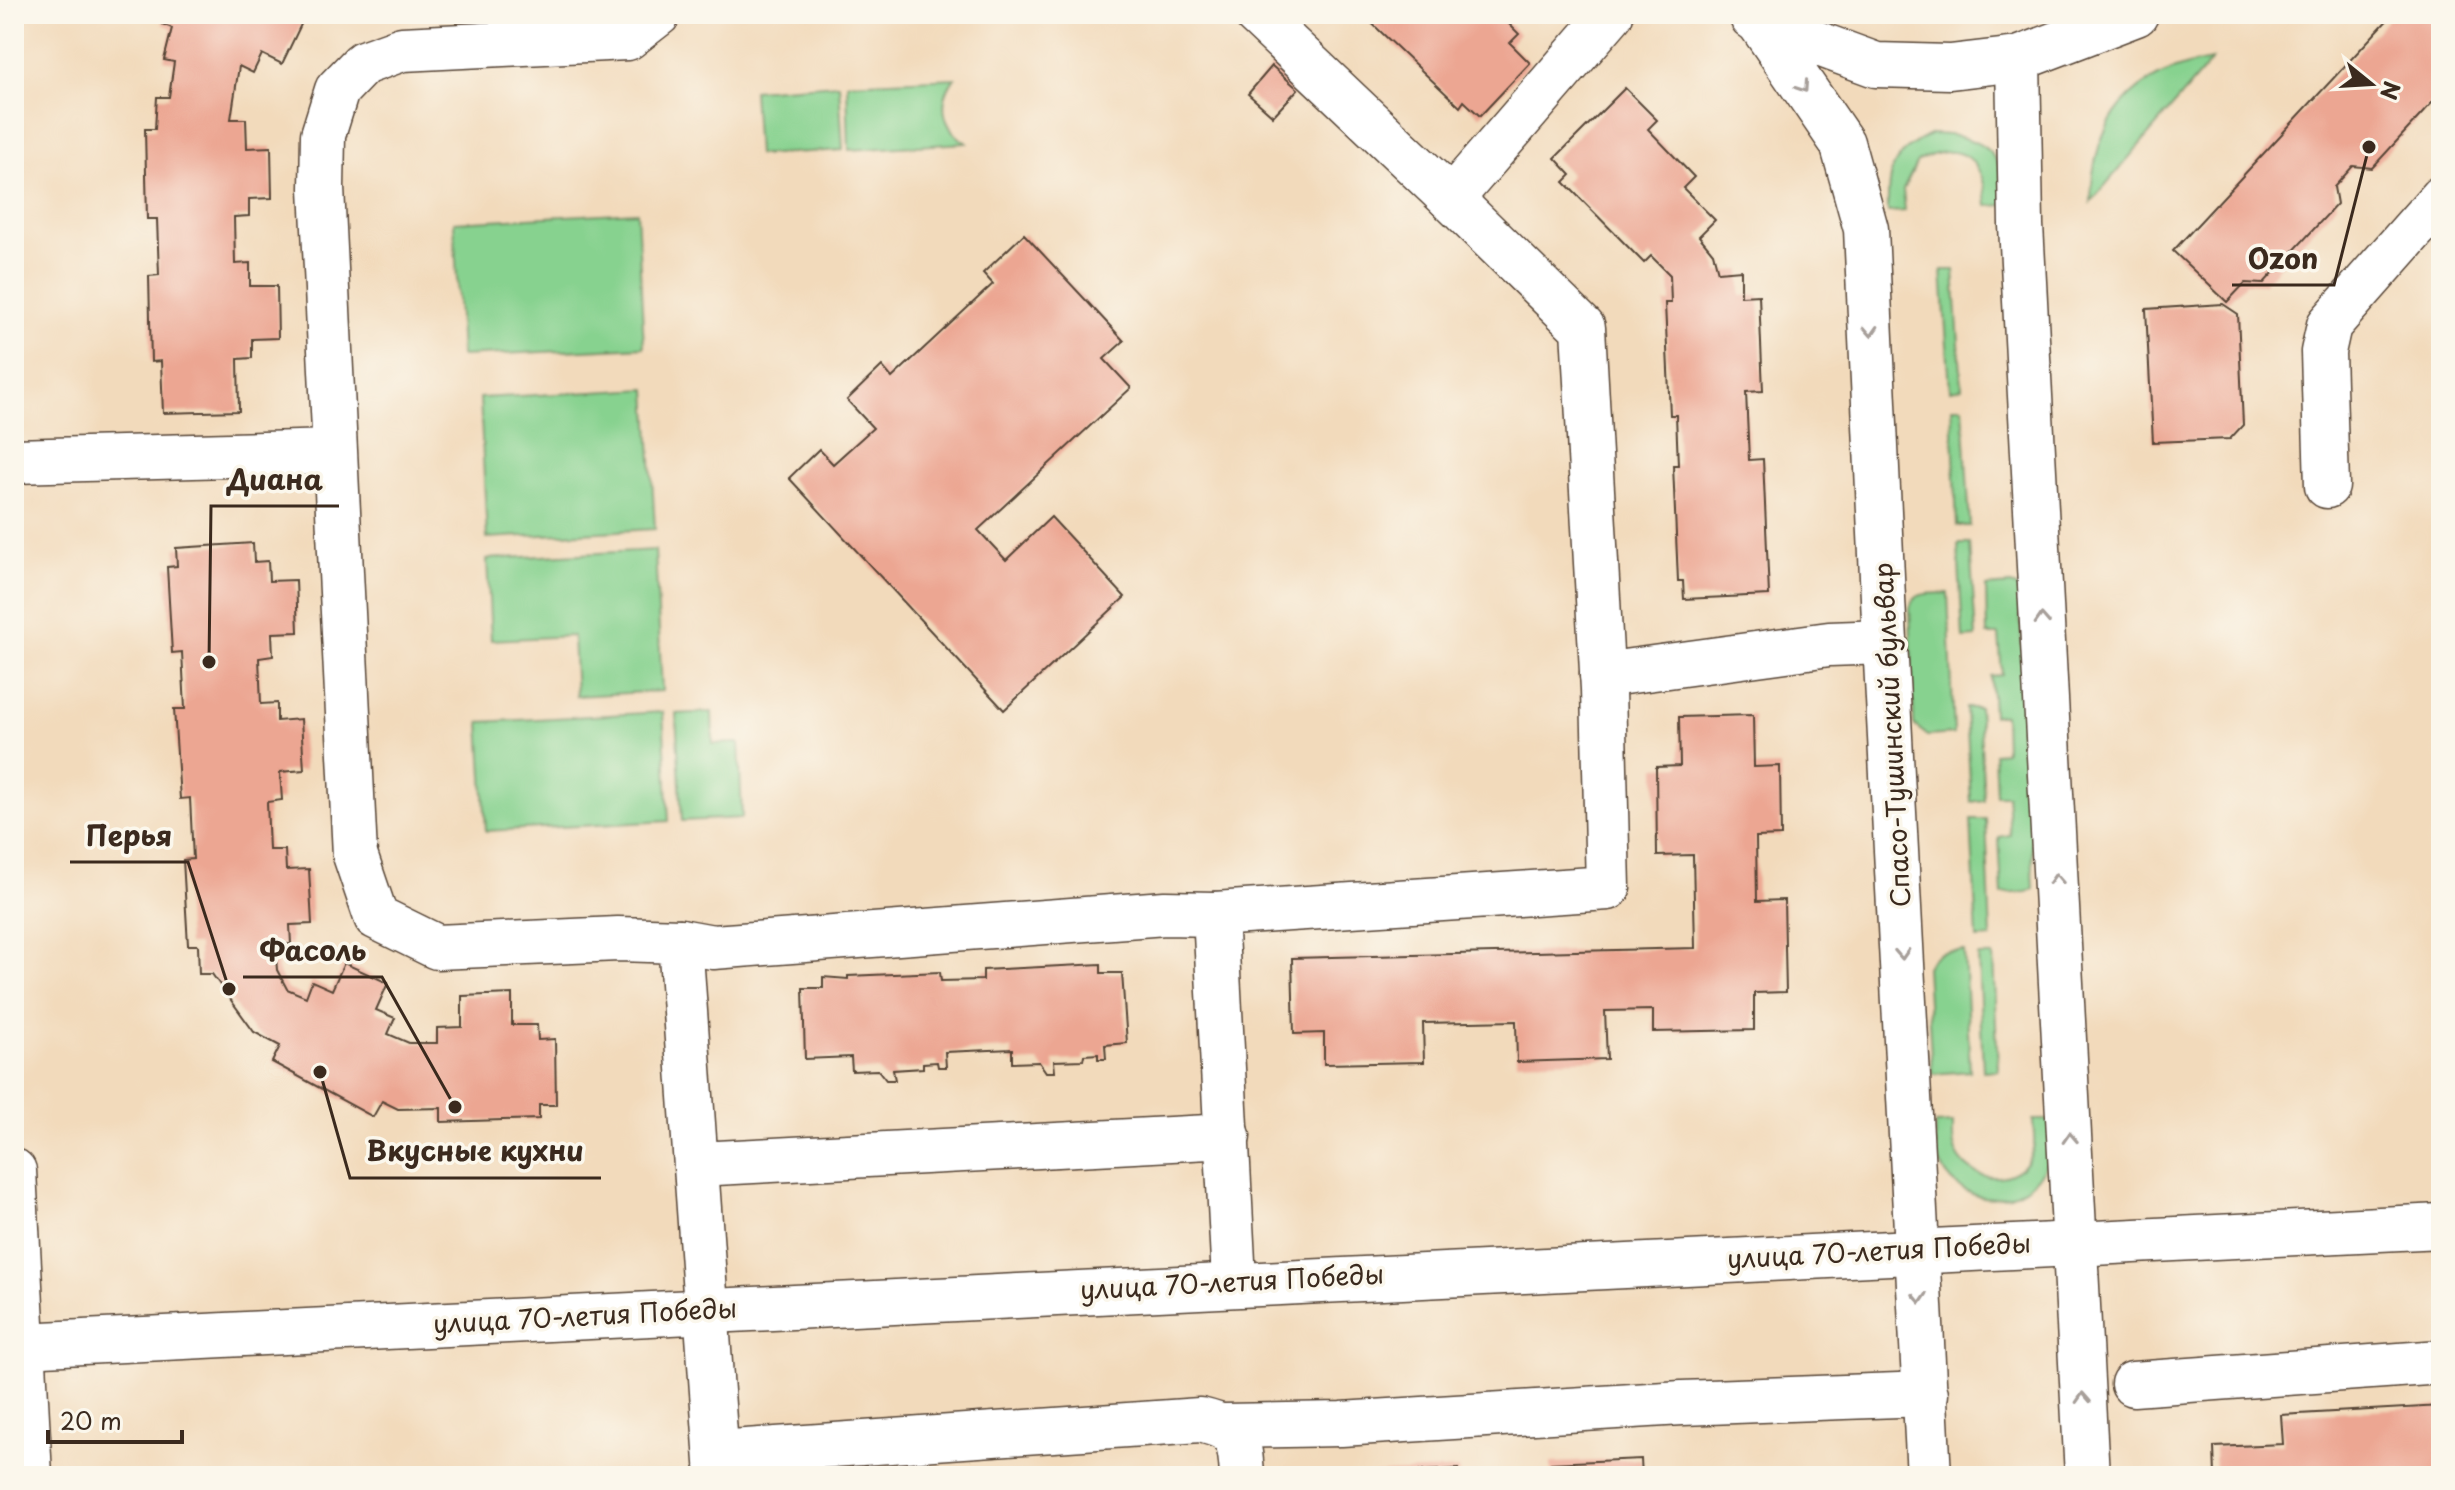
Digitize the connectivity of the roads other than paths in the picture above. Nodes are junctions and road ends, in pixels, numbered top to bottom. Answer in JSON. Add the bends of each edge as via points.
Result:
{"nodes":[{"id":1,"x":658,"y":14,"type":"edge"},
{"id":2,"x":1256,"y":14,"type":"edge"},
{"id":3,"x":1611,"y":14,"type":"edge"},
{"id":4,"x":2136,"y":14,"type":"edge"},
{"id":5,"x":1754,"y":18,"type":"edge"},
{"id":6,"x":2018,"y":59,"type":"junction"},
{"id":7,"x":2441,"y":198,"type":"edge"},
{"id":8,"x":1451,"y":199,"type":"junction"},
{"id":9,"x":333,"y":452,"type":"junction"},
{"id":10,"x":14,"y":461,"type":"edge"},
{"id":11,"x":2327,"y":486,"type":"dead end"},
{"id":12,"x":1885,"y":642,"type":"junction"},
{"id":13,"x":1602,"y":675,"type":"junction"},
{"id":14,"x":1215,"y":914,"type":"junction"},
{"id":15,"x":680,"y":941,"type":"junction"},
{"id":16,"x":1228,"y":1136,"type":"junction"},
{"id":17,"x":697,"y":1164,"type":"junction"},
{"id":18,"x":14,"y":1171,"type":"edge"},
{"id":19,"x":2441,"y":1226,"type":"edge"},
{"id":20,"x":2075,"y":1242,"type":"junction"},
{"id":21,"x":1918,"y":1248,"type":"junction"},
{"id":22,"x":1234,"y":1281,"type":"junction"},
{"id":23,"x":706,"y":1308,"type":"junction"},
{"id":24,"x":23,"y":1345,"type":"junction"},
{"id":25,"x":2441,"y":1362,"type":"edge"},
{"id":26,"x":2133,"y":1384,"type":"dead end"},
{"id":27,"x":1926,"y":1394,"type":"junction"},
{"id":28,"x":1225,"y":1426,"type":"junction"},
{"id":29,"x":717,"y":1465,"type":"edge"},
{"id":30,"x":30,"y":1476,"type":"edge"},
{"id":31,"x":1242,"y":1476,"type":"edge"},
{"id":32,"x":1929,"y":1476,"type":"edge"},
{"id":33,"x":2087,"y":1476,"type":"edge"}],
"edges":[{"from":1,"to":9,"type":"street","via":[[627,38],[402,49],[363,63],[337,90],[323,135],[322,175]]},
{"from":2,"to":8,"type":"street"},
{"from":3,"to":8,"type":"street"},
{"from":4,"to":6,"type":"street"},
{"from":5,"to":6,"type":"street","via":[[1876,65],[1950,67]]},
{"from":5,"to":12,"type":"street","name":"Спасо-Тушинский бульвар","one_way":true,"via":[[1842,143],[1866,229]]},
{"from":20,"to":6,"type":"street","one_way":true,"via":[[2021,225]]},
{"from":7,"to":11,"type":"street","via":[[2329,325],[2323,352]]},
{"from":8,"to":13,"type":"street","via":[[1583,328]]},
{"from":9,"to":10,"type":"street"},
{"from":9,"to":15,"type":"street","via":[[355,855],[376,917],[437,947]]},
{"from":12,"to":13,"type":"street","via":[[1829,644]]},
{"from":12,"to":21,"type":"street","name":"Спасо-Тушинский бульвар","one_way":true},
{"from":13,"to":14,"type":"street","via":[[1608,888]]},
{"from":14,"to":15,"type":"street","via":[[1165,913],[713,947]]},
{"from":14,"to":16,"type":"street"},
{"from":15,"to":17,"type":"street"},
{"from":16,"to":17,"type":"street"},
{"from":16,"to":22,"type":"street"},
{"from":17,"to":23,"type":"street"},
{"from":18,"to":24,"type":"street"},
{"from":19,"to":20,"type":"street","name":"улица 70-летия Победы"},
{"from":20,"to":21,"type":"street","name":"улица 70-летия Победы"},
{"from":33,"to":20,"type":"street","one_way":true},
{"from":21,"to":22,"type":"street","name":"улица 70-летия Победы"},
{"from":21,"to":27,"type":"street","name":"Спасо-Тушинский бульвар","one_way":true},
{"from":22,"to":23,"type":"street","name":"улица 70-летия Победы"},
{"from":23,"to":24,"type":"street","name":"улица 70-летия Победы"},
{"from":23,"to":29,"type":"street"},
{"from":24,"to":30,"type":"street"},
{"from":25,"to":26,"type":"street"},
{"from":27,"to":28,"type":"street"},
{"from":27,"to":32,"type":"street","name":"Спасо-Тушинский бульвар"},
{"from":28,"to":29,"type":"street","via":[[1167,1420]]},
{"from":28,"to":31,"type":"street","via":[[1241,1447]]}]}
